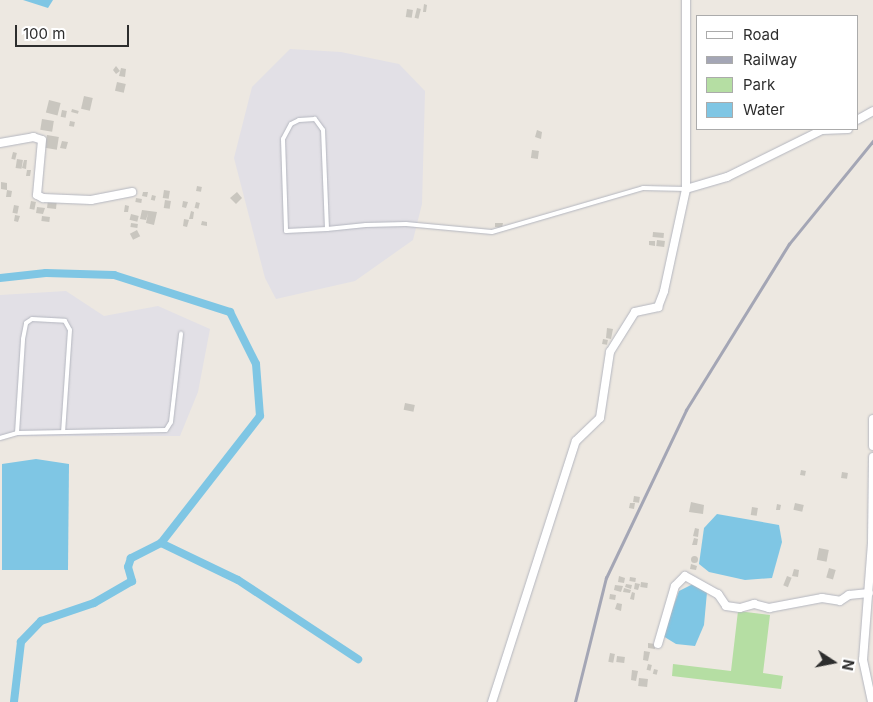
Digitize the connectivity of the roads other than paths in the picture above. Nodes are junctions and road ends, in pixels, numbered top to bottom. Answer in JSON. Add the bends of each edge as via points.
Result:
{"nodes":[{"id":1,"x":686,"y":0,"type":"edge"},
{"id":2,"x":873,"y":111,"type":"edge"},
{"id":3,"x":858,"y":119,"type":"edge"},
{"id":4,"x":822,"y":130,"type":"edge"},
{"id":5,"x":0,"y":143,"type":"edge"},
{"id":6,"x":686,"y":189,"type":"junction"},
{"id":7,"x":132,"y":192,"type":"dead end"},
{"id":8,"x":327,"y":229,"type":"junction"},
{"id":9,"x":181,"y":334,"type":"dead end"},
{"id":10,"x":873,"y":418,"type":"edge"},
{"id":11,"x":64,"y":432,"type":"junction"},
{"id":12,"x":17,"y":433,"type":"junction"},
{"id":13,"x":0,"y":438,"type":"edge"},
{"id":14,"x":873,"y":446,"type":"edge"},
{"id":15,"x":873,"y":457,"type":"edge"},
{"id":16,"x":869,"y":593,"type":"junction"},
{"id":17,"x":658,"y":644,"type":"dead end"},
{"id":18,"x":492,"y":702,"type":"edge"},
{"id":19,"x":872,"y":702,"type":"edge"}],
"edges":[{"from":1,"to":6,"type":"street"},
{"from":2,"to":3,"type":"street"},
{"from":4,"to":6,"type":"street","via":[[727,177]]},
{"from":5,"to":7,"type":"street","via":[[32,137],[42,140],[37,195],[43,198],[91,200]]},
{"from":6,"to":8,"type":"lane","via":[[643,188],[492,232],[406,224]]},
{"from":6,"to":18,"type":"street","via":[[661,304],[636,312],[610,352],[600,418],[576,442]]},
{"from":8,"to":8,"type":"lane","via":[[284,228],[283,139],[291,124],[298,120],[315,119],[323,130]]},
{"from":9,"to":11,"type":"lane","via":[[171,422],[166,430]]},
{"from":10,"to":14,"type":"street"},
{"from":11,"to":12,"type":"lane"},
{"from":11,"to":12,"type":"lane","via":[[70,330],[65,320],[32,319],[26,323],[23,339]]},
{"from":12,"to":13,"type":"lane"},
{"from":15,"to":16,"type":"street"},
{"from":16,"to":17,"type":"street","via":[[849,595],[840,601],[822,598],[740,608],[726,606],[718,594],[685,576],[675,586]]},
{"from":16,"to":19,"type":"street","via":[[863,674]]}]}
